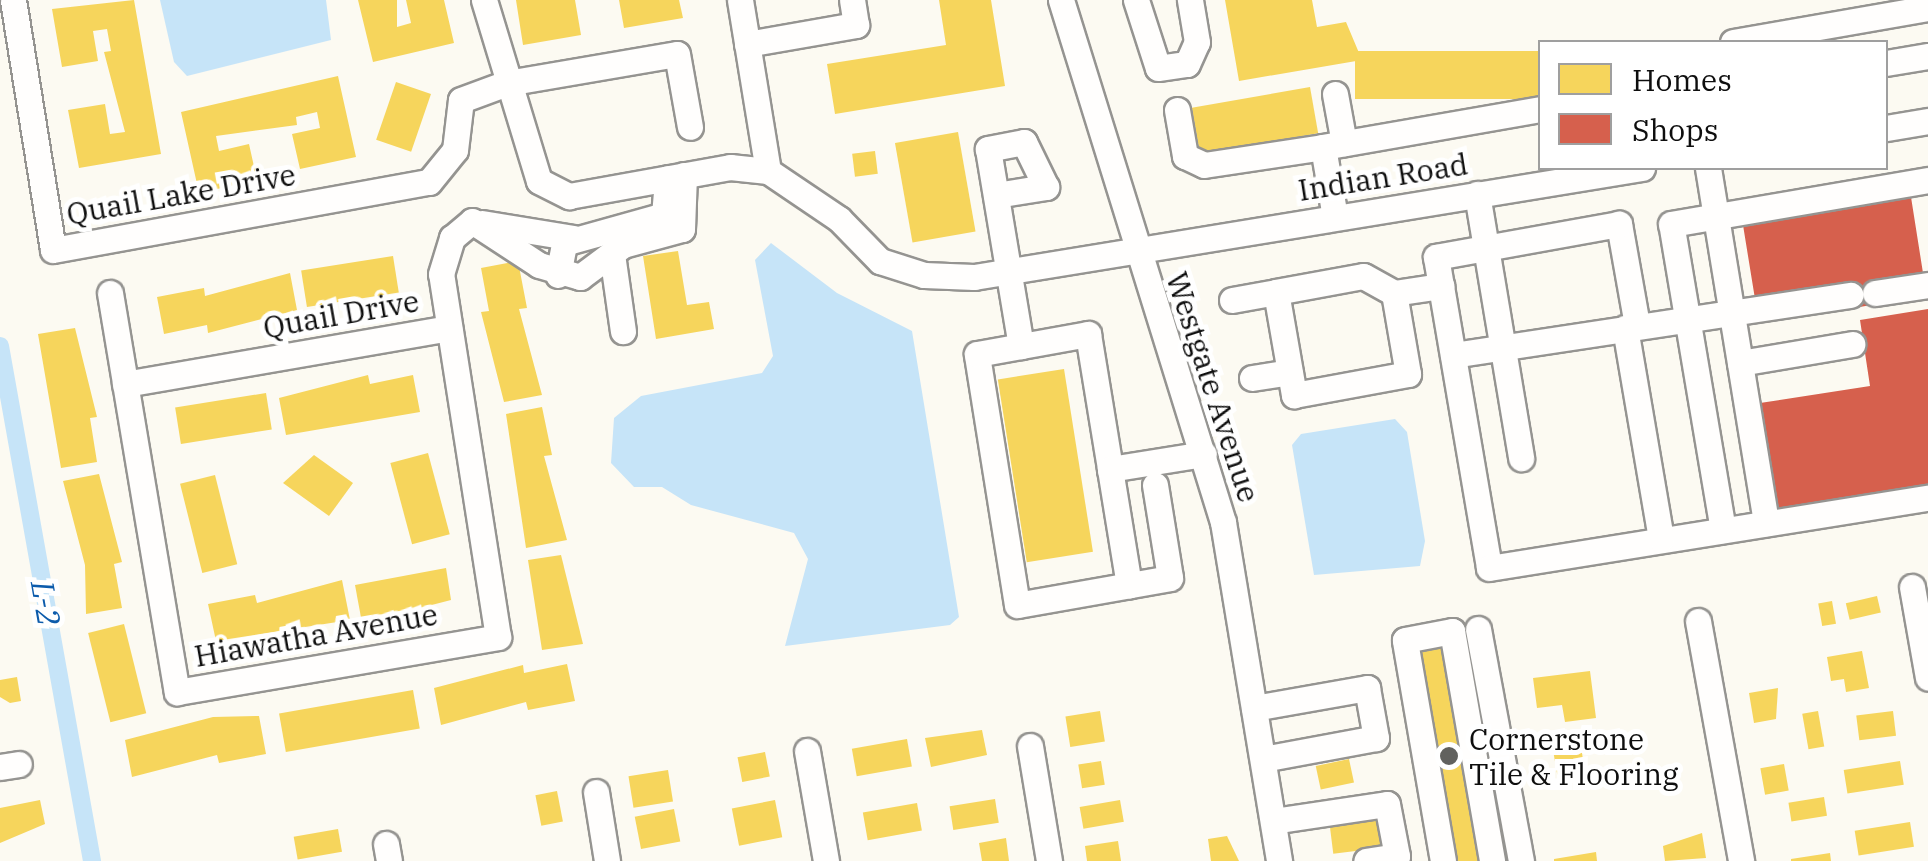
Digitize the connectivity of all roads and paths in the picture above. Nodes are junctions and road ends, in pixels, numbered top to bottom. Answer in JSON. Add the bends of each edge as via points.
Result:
{"nodes":[{"id":1,"x":13,"y":0,"type":"edge"},
{"id":2,"x":484,"y":0,"type":"edge"},
{"id":3,"x":740,"y":0,"type":"edge"},
{"id":4,"x":852,"y":0,"type":"edge"},
{"id":5,"x":1061,"y":0,"type":"edge"},
{"id":6,"x":1136,"y":0,"type":"edge"},
{"id":7,"x":1190,"y":0,"type":"edge"},
{"id":8,"x":1928,"y":8,"type":"edge"},
{"id":9,"x":1744,"y":40,"type":"edge"},
{"id":10,"x":747,"y":44,"type":"junction"},
{"id":11,"x":1928,"y":56,"type":"edge"},
{"id":12,"x":1888,"y":63,"type":"edge"},
{"id":13,"x":507,"y":82,"type":"junction"},
{"id":14,"x":1335,"y":94,"type":"dead end"},
{"id":15,"x":1538,"y":109,"type":"edge"},
{"id":16,"x":1177,"y":110,"type":"dead end"},
{"id":17,"x":1928,"y":121,"type":"edge"},
{"id":18,"x":690,"y":127,"type":"dead end"},
{"id":19,"x":1888,"y":128,"type":"edge"},
{"id":20,"x":1333,"y":145,"type":"junction"},
{"id":21,"x":1629,"y":170,"type":"edge"},
{"id":22,"x":1708,"y":170,"type":"edge"},
{"id":23,"x":768,"y":172,"type":"junction"},
{"id":24,"x":676,"y":177,"type":"junction"},
{"id":25,"x":1928,"y":180,"type":"edge"},
{"id":26,"x":1476,"y":194,"type":"junction"},
{"id":27,"x":996,"y":195,"type":"dead end"},
{"id":28,"x":1716,"y":216,"type":"junction"},
{"id":29,"x":1335,"y":217,"type":"junction"},
{"id":30,"x":472,"y":221,"type":"junction"},
{"id":31,"x":574,"y":238,"type":"junction"},
{"id":32,"x":1486,"y":248,"type":"junction"},
{"id":33,"x":1133,"y":250,"type":"junction"},
{"id":34,"x":612,"y":254,"type":"junction"},
{"id":35,"x":1010,"y":271,"type":"junction"},
{"id":36,"x":558,"y":275,"type":"junction"},
{"id":37,"x":1928,"y":285,"type":"edge"},
{"id":38,"x":1441,"y":286,"type":"junction"},
{"id":39,"x":1276,"y":292,"type":"junction"},
{"id":40,"x":110,"y":293,"type":"dead end"},
{"id":41,"x":1394,"y":293,"type":"junction"},
{"id":42,"x":1232,"y":300,"type":"dead end"},
{"id":43,"x":1732,"y":312,"type":"junction"},
{"id":44,"x":1687,"y":316,"type":"junction"},
{"id":45,"x":1631,"y":326,"type":"junction"},
{"id":46,"x":450,"y":328,"type":"junction"},
{"id":47,"x":624,"y":331,"type":"dead end"},
{"id":48,"x":1852,"y":344,"type":"dead end"},
{"id":49,"x":1022,"y":346,"type":"junction"},
{"id":50,"x":1502,"y":347,"type":"junction"},
{"id":51,"x":1452,"y":355,"type":"junction"},
{"id":52,"x":1740,"y":363,"type":"junction"},
{"id":53,"x":1290,"y":372,"type":"junction"},
{"id":54,"x":1252,"y":378,"type":"dead end"},
{"id":55,"x":125,"y":384,"type":"junction"},
{"id":56,"x":1204,"y":454,"type":"junction"},
{"id":57,"x":1521,"y":458,"type":"dead end"},
{"id":58,"x":1110,"y":469,"type":"junction"},
{"id":59,"x":1155,"y":486,"type":"dead end"},
{"id":60,"x":1928,"y":498,"type":"edge"},
{"id":61,"x":1766,"y":523,"type":"junction"},
{"id":62,"x":1723,"y":530,"type":"junction"},
{"id":63,"x":1661,"y":539,"type":"junction"},
{"id":64,"x":1130,"y":585,"type":"junction"},
{"id":65,"x":1912,"y":586,"type":"dead end"},
{"id":66,"x":1698,"y":622,"type":"dead end"},
{"id":67,"x":1478,"y":629,"type":"dead end"},
{"id":68,"x":1928,"y":678,"type":"edge"},
{"id":69,"x":1254,"y":708,"type":"junction"},
{"id":70,"x":1030,"y":746,"type":"dead end"},
{"id":71,"x":807,"y":750,"type":"dead end"},
{"id":72,"x":1262,"y":758,"type":"junction"},
{"id":73,"x":596,"y":792,"type":"dead end"},
{"id":74,"x":1273,"y":822,"type":"junction"},
{"id":75,"x":607,"y":861,"type":"edge"},
{"id":76,"x":826,"y":861,"type":"edge"},
{"id":77,"x":1050,"y":861,"type":"edge"},
{"id":78,"x":1280,"y":861,"type":"edge"},
{"id":79,"x":1366,"y":861,"type":"edge"},
{"id":80,"x":1443,"y":861,"type":"edge"},
{"id":81,"x":1492,"y":861,"type":"edge"},
{"id":82,"x":1522,"y":861,"type":"edge"},
{"id":83,"x":1741,"y":861,"type":"edge"}],
"edges":[{"from":1,"to":13,"type":"street","name":"Quail Lake Drive","via":[[53,250],[429,182],[455,150],[461,100]]},
{"from":2,"to":13,"type":"street"},
{"from":3,"to":10,"type":"street"},
{"from":4,"to":10,"type":"street","via":[[856,25]]},
{"from":5,"to":33,"type":"street","name":"Westgate Avenue"},
{"from":6,"to":7,"type":"street","via":[[1158,68],[1188,64],[1196,42]]},
{"from":8,"to":9,"type":"street"},
{"from":10,"to":23,"type":"street"},
{"from":11,"to":12,"type":"street"},
{"from":13,"to":18,"type":"street","via":[[677,54]]},
{"from":13,"to":24,"type":"street","via":[[532,169],[569,196]]},
{"from":14,"to":20,"type":"street"},
{"from":15,"to":20,"type":"street"},
{"from":16,"to":20,"type":"street","via":[[1185,156],[1204,165]]},
{"from":17,"to":19,"type":"street"},
{"from":20,"to":29,"type":"street"},
{"from":21,"to":26,"type":"street","name":"Indian Road"},
{"from":22,"to":28,"type":"street"},
{"from":23,"to":24,"type":"street"},
{"from":23,"to":35,"type":"street","via":[[839,219],[880,261],[924,275]]},
{"from":24,"to":31,"type":"street","via":[[664,215]]},
{"from":24,"to":34,"type":"street","via":[[682,229]]},
{"from":25,"to":28,"type":"street"},
{"from":26,"to":29,"type":"street","name":"Indian Road"},
{"from":26,"to":32,"type":"street"},
{"from":27,"to":35,"type":"street"},
{"from":28,"to":43,"type":"street"},
{"from":28,"to":44,"type":"street","via":[[1671,224]]},
{"from":29,"to":33,"type":"street","name":"Indian Road"},
{"from":30,"to":31,"type":"street"},
{"from":30,"to":36,"type":"street"},
{"from":30,"to":46,"type":"street","name":"Quail Drive","via":[[441,262]]},
{"from":31,"to":36,"type":"street","via":[[559,248]]},
{"from":32,"to":38,"type":"street","via":[[1436,258]]},
{"from":32,"to":45,"type":"street","via":[[1619,224]]},
{"from":32,"to":50,"type":"street"},
{"from":33,"to":35,"type":"street"},
{"from":33,"to":56,"type":"street","name":"Westgate Avenue"},
{"from":34,"to":36,"type":"street","via":[[580,277]]},
{"from":34,"to":47,"type":"street"},
{"from":35,"to":49,"type":"street"},
{"from":37,"to":43,"type":"street"},
{"from":38,"to":41,"type":"street"},
{"from":38,"to":51,"type":"street"},
{"from":39,"to":41,"type":"street","via":[[1363,276]]},
{"from":39,"to":42,"type":"street"},
{"from":39,"to":53,"type":"street"},
{"from":40,"to":55,"type":"street","name":"Hiawatha Avenue"},
{"from":41,"to":53,"type":"street","via":[[1408,374],[1294,395]]},
{"from":43,"to":44,"type":"street"},
{"from":43,"to":52,"type":"street"},
{"from":44,"to":45,"type":"street"},
{"from":44,"to":62,"type":"street"},
{"from":45,"to":50,"type":"street"},
{"from":45,"to":63,"type":"street"},
{"from":46,"to":55,"type":"street","name":"Quail Drive"},
{"from":46,"to":55,"type":"street","name":"Hiawatha Avenue","via":[[498,637],[177,692]]},
{"from":48,"to":52,"type":"street"},
{"from":49,"to":58,"type":"street","via":[[1088,334]]},
{"from":49,"to":64,"type":"street","via":[[976,354],[1017,604]]},
{"from":50,"to":51,"type":"street"},
{"from":50,"to":57,"type":"street"},
{"from":51,"to":63,"type":"street","via":[[1489,568]]},
{"from":52,"to":61,"type":"street"},
{"from":53,"to":54,"type":"street"},
{"from":56,"to":58,"type":"street"},
{"from":56,"to":69,"type":"street","name":"Westgate Avenue"},
{"from":58,"to":64,"type":"street"},
{"from":59,"to":64,"type":"street","via":[[1170,578]]},
{"from":60,"to":61,"type":"street"},
{"from":61,"to":62,"type":"street"},
{"from":62,"to":63,"type":"street"},
{"from":65,"to":68,"type":"street"},
{"from":66,"to":83,"type":"street"},
{"from":67,"to":82,"type":"street"},
{"from":69,"to":72,"type":"street","name":"Westgate Avenue"},
{"from":69,"to":72,"type":"street","via":[[1367,688],[1376,738]]},
{"from":70,"to":77,"type":"street"},
{"from":71,"to":76,"type":"street"},
{"from":72,"to":74,"type":"street","name":"Westgate Avenue"},
{"from":73,"to":75,"type":"street"},
{"from":74,"to":78,"type":"street","name":"Westgate Avenue"},
{"from":74,"to":79,"type":"street","via":[[1387,804],[1397,856]]},
{"from":80,"to":81,"type":"street","via":[[1405,640],[1452,631]]}]}
